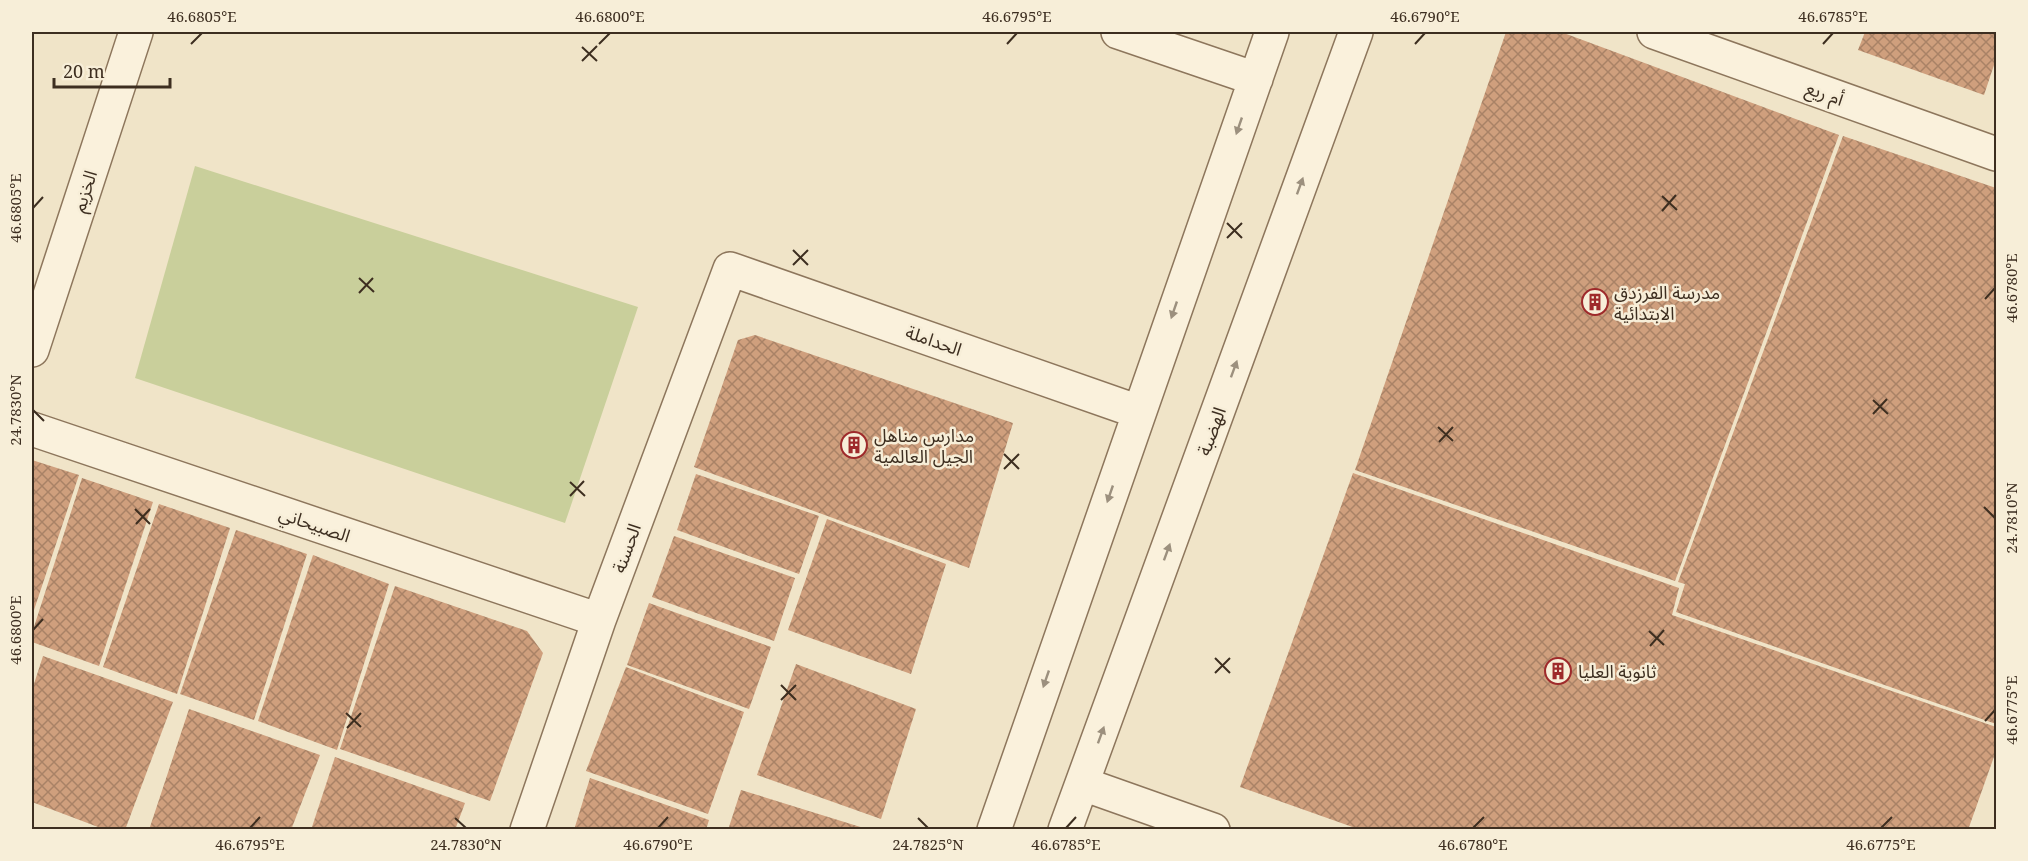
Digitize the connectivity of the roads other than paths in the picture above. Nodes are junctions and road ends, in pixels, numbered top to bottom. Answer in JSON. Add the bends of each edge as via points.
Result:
{"nodes":[{"id":1,"x":136,"y":32,"type":"edge"},
{"id":2,"x":1118,"y":32,"type":"edge"},
{"id":3,"x":1272,"y":32,"type":"edge"},
{"id":4,"x":1356,"y":32,"type":"edge"},
{"id":5,"x":1654,"y":32,"type":"edge"},
{"id":6,"x":1256,"y":79,"type":"junction"},
{"id":7,"x":1996,"y":153,"type":"edge"},
{"id":8,"x":730,"y":269,"type":"joint"},
{"id":9,"x":32,"y":350,"type":"edge"},
{"id":10,"x":1139,"y":412,"type":"junction"},
{"id":11,"x":32,"y":429,"type":"edge"},
{"id":12,"x":599,"y":620,"type":"junction"},
{"id":13,"x":1083,"y":784,"type":"junction"},
{"id":14,"x":527,"y":830,"type":"edge"},
{"id":15,"x":994,"y":830,"type":"edge"},
{"id":16,"x":1065,"y":830,"type":"edge"},
{"id":17,"x":1213,"y":830,"type":"edge"}],
"edges":[{"from":1,"to":9,"type":"street","name":"الخزيم"},
{"from":2,"to":6,"type":"street"},
{"from":3,"to":6,"type":"street"},
{"from":13,"to":4,"type":"street","name":"الهضبة","one_way":true},
{"from":5,"to":7,"type":"street","name":"أم ريع"},
{"from":6,"to":10,"type":"street","one_way":true},
{"from":8,"to":10,"type":"street","name":"الحداملة"},
{"from":8,"to":12,"type":"street","name":"الحسنة"},
{"from":10,"to":15,"type":"street","one_way":true},
{"from":11,"to":12,"type":"street","name":"الصبيحاني"},
{"from":12,"to":14,"type":"street","name":"الحسنة"},
{"from":13,"to":16,"type":"street","name":"الهضبة"},
{"from":13,"to":17,"type":"street"}]}
